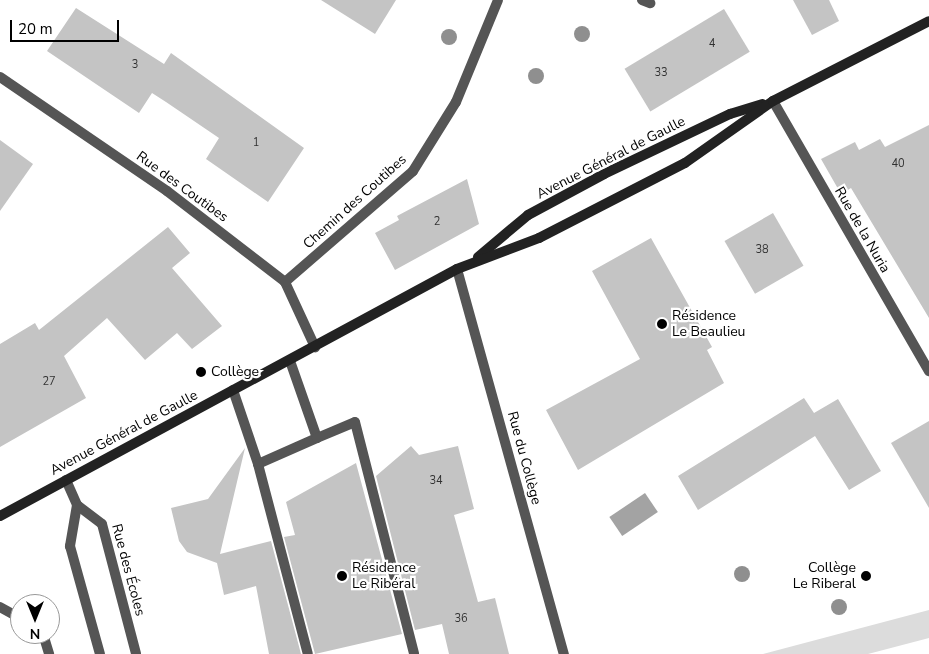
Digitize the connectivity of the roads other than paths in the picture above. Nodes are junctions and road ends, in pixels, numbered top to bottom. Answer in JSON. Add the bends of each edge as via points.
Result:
{"nodes":[{"id":1,"x":498,"y":0,"type":"edge"},
{"id":2,"x":929,"y":21,"type":"edge"},
{"id":3,"x":0,"y":77,"type":"edge"},
{"id":4,"x":774,"y":101,"type":"junction"},
{"id":5,"x":473,"y":261,"type":"junction"},
{"id":6,"x":457,"y":269,"type":"junction"},
{"id":7,"x":285,"y":282,"type":"junction"},
{"id":8,"x":315,"y":347,"type":"junction"},
{"id":9,"x":290,"y":361,"type":"junction"},
{"id":10,"x":929,"y":371,"type":"edge"},
{"id":11,"x":233,"y":390,"type":"junction"},
{"id":12,"x":317,"y":438,"type":"junction"},
{"id":13,"x":258,"y":464,"type":"junction"},
{"id":14,"x":66,"y":480,"type":"junction"},
{"id":15,"x":77,"y":505,"type":"junction"},
{"id":16,"x":0,"y":516,"type":"edge"},
{"id":17,"x":100,"y":654,"type":"edge"},
{"id":18,"x":136,"y":654,"type":"edge"},
{"id":19,"x":308,"y":654,"type":"edge"},
{"id":20,"x":413,"y":654,"type":"edge"},
{"id":21,"x":564,"y":654,"type":"edge"}],
"edges":[{"from":1,"to":7,"type":"street","name":"Chemin des Coutibes","via":[[456,102],[413,172]]},
{"from":2,"to":4,"type":"main road","name":"Avenue Général de Gaulle"},
{"from":3,"to":7,"type":"street","name":"Rue des Coutibes","via":[[167,191]]},
{"from":4,"to":5,"type":"main road","name":"Avenue Général de Gaulle","via":[[685,163],[539,238]]},
{"from":4,"to":5,"type":"main road","name":"Avenue Général de Gaulle","via":[[730,114],[604,174],[528,215]]},
{"from":4,"to":10,"type":"street","name":"Rue de la Nuria"},
{"from":5,"to":6,"type":"main road","name":"Avenue Général de Gaulle"},
{"from":6,"to":8,"type":"main road","name":"Avenue Général de Gaulle"},
{"from":6,"to":21,"type":"street","name":"Rue du Collège"},
{"from":7,"to":8,"type":"street","name":"Rue des Coutibes"},
{"from":8,"to":9,"type":"main road","name":"Avenue Général de Gaulle"},
{"from":9,"to":11,"type":"main road","name":"Avenue Général de Gaulle"},
{"from":9,"to":12,"type":"street"},
{"from":11,"to":13,"type":"street"},
{"from":11,"to":14,"type":"main road","name":"Avenue Général de Gaulle"},
{"from":12,"to":13,"type":"street"},
{"from":12,"to":20,"type":"street","via":[[355,422]]},
{"from":13,"to":19,"type":"street"},
{"from":14,"to":15,"type":"street","name":"Rue des Écoles"},
{"from":14,"to":16,"type":"main road","name":"Avenue Général de Gaulle"},
{"from":15,"to":17,"type":"street","via":[[70,546]]},
{"from":15,"to":18,"type":"street","name":"Rue des Écoles","via":[[102,524]]}]}
